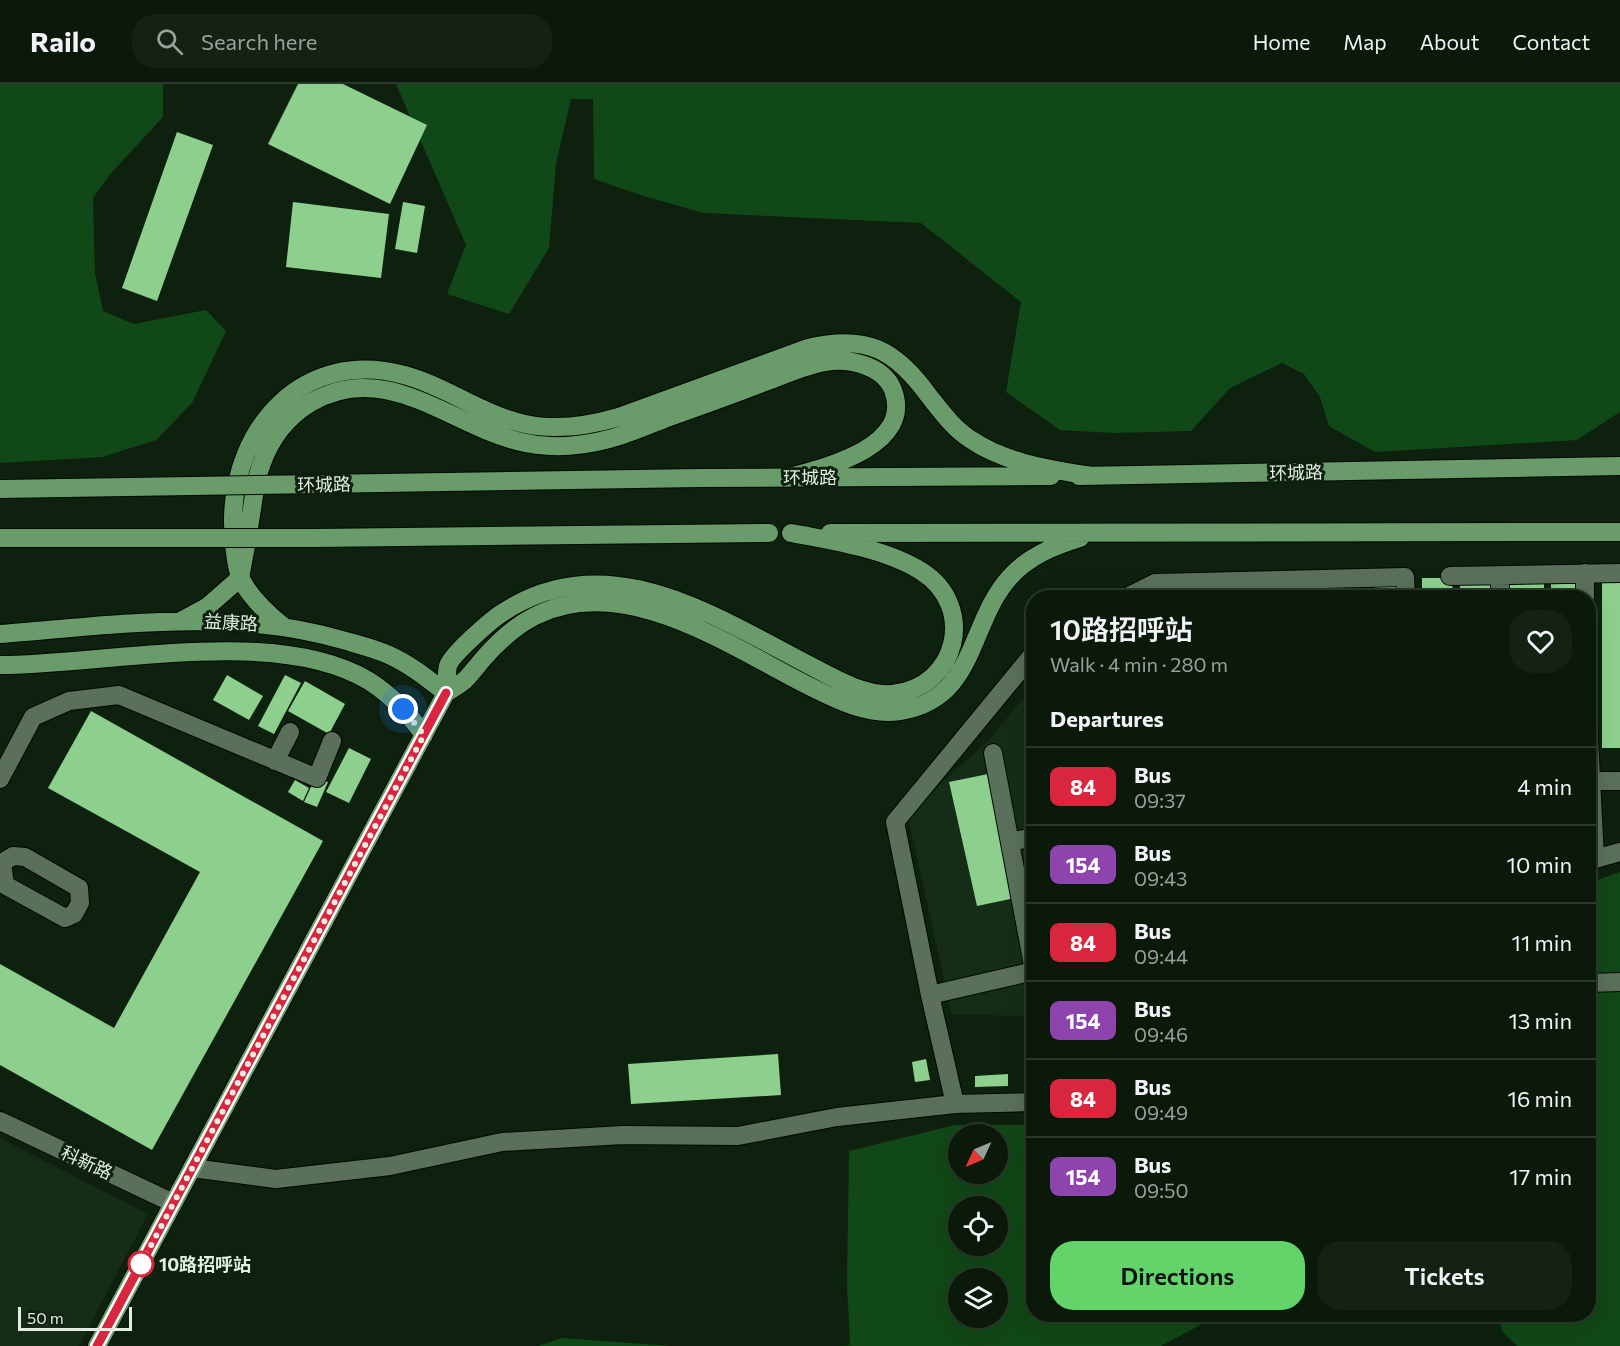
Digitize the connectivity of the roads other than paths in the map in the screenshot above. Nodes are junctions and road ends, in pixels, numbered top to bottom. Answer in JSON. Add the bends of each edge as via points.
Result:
{"nodes":[{"id":1,"x":1620,"y":466,"type":"edge"},
{"id":2,"x":1091,"y":476,"type":"junction"},
{"id":3,"x":786,"y":477,"type":"junction"},
{"id":4,"x":0,"y":489,"type":"edge"},
{"id":5,"x":1620,"y":532,"type":"edge"},
{"id":6,"x":1106,"y":533,"type":"junction"},
{"id":7,"x":791,"y":534,"type":"junction"},
{"id":8,"x":0,"y":538,"type":"edge"},
{"id":9,"x":1585,"y":573,"type":"junction"},
{"id":10,"x":1620,"y":573,"type":"edge"},
{"id":11,"x":1500,"y":575,"type":"junction"},
{"id":12,"x":1450,"y":576,"type":"dead end"},
{"id":13,"x":240,"y":578,"type":"junction"},
{"id":14,"x":1141,"y":590,"type":"edge"},
{"id":15,"x":1406,"y":590,"type":"edge"},
{"id":16,"x":1500,"y":590,"type":"edge"},
{"id":17,"x":1586,"y":590,"type":"edge"},
{"id":18,"x":181,"y":621,"type":"junction"},
{"id":19,"x":283,"y":627,"type":"junction"},
{"id":20,"x":0,"y":634,"type":"edge"},
{"id":21,"x":1026,"y":663,"type":"edge"},
{"id":22,"x":0,"y":665,"type":"edge"},
{"id":23,"x":446,"y":693,"type":"junction"},
{"id":24,"x":290,"y":732,"type":"dead end"},
{"id":25,"x":424,"y":735,"type":"junction"},
{"id":26,"x":332,"y":741,"type":"dead end"},
{"id":27,"x":993,"y":753,"type":"dead end"},
{"id":28,"x":275,"y":761,"type":"junction"},
{"id":29,"x":0,"y":779,"type":"edge"},
{"id":30,"x":1620,"y":781,"type":"edge"},
{"id":31,"x":1596,"y":782,"type":"edge"},
{"id":32,"x":1026,"y":839,"type":"edge"},
{"id":33,"x":1010,"y":842,"type":"junction"},
{"id":34,"x":1620,"y":852,"type":"edge"},
{"id":35,"x":1596,"y":859,"type":"edge"},
{"id":36,"x":1026,"y":928,"type":"edge"},
{"id":37,"x":1026,"y":973,"type":"edge"},
{"id":38,"x":1620,"y":982,"type":"edge"},
{"id":39,"x":1596,"y":983,"type":"edge"},
{"id":40,"x":930,"y":995,"type":"junction"},
{"id":41,"x":1026,"y":1102,"type":"edge"},
{"id":42,"x":956,"y":1104,"type":"junction"},
{"id":43,"x":0,"y":1121,"type":"edge"},
{"id":44,"x":192,"y":1168,"type":"junction"},
{"id":45,"x":173,"y":1203,"type":"junction"},
{"id":46,"x":97,"y":1346,"type":"edge"}],
"edges":[{"from":1,"to":2,"type":"main road","name":"环城路"},
{"from":2,"to":3,"type":"main road","name":"环城路"},
{"from":2,"to":13,"type":"main road","via":[[1022,462],[979,444],[951,423],[900,362],[880,349],[858,342],[808,348],[619,417],[567,428],[511,420],[404,375],[376,370],[347,371],[292,393],[267,416],[251,442],[234,505]]},
{"from":3,"to":4,"type":"main road","name":"环城路","bridge":true},
{"from":3,"to":13,"type":"main road","via":[[850,457],[887,432],[895,416],[895,404],[892,388],[884,376],[855,363],[825,362],[625,434],[568,446],[507,439],[422,400],[375,388],[350,389],[326,395],[304,407],[285,423],[270,444],[257,477]]},
{"from":5,"to":6,"type":"main road"},
{"from":6,"to":7,"type":"main road"},
{"from":6,"to":23,"type":"main road","via":[[1049,549],[1017,570],[996,597],[957,677],[938,695],[903,711],[857,707],[674,619],[637,607],[593,602],[552,609],[526,621]]},
{"from":7,"to":8,"type":"main road","bridge":true},
{"from":7,"to":23,"type":"main road","via":[[895,559],[936,583],[948,600],[954,625],[947,660],[940,669],[905,691],[868,691],[688,605],[641,590],[589,584],[546,591],[496,618],[448,664]]},
{"from":9,"to":10,"type":"street"},
{"from":9,"to":11,"type":"street"},
{"from":9,"to":17,"type":"street"},
{"from":11,"to":12,"type":"street"},
{"from":11,"to":16,"type":"street"},
{"from":13,"to":18,"type":"main road","via":[[207,607]]},
{"from":13,"to":19,"type":"main road"},
{"from":14,"to":15,"type":"street","via":[[1155,583],[1405,578]]},
{"from":18,"to":19,"type":"main road","name":"益康路"},
{"from":18,"to":20,"type":"main road","name":"益康路"},
{"from":19,"to":23,"type":"main road","name":"益康路","via":[[388,654]]},
{"from":21,"to":40,"type":"street","via":[[895,822]]},
{"from":22,"to":25,"type":"main road","name":"益康路","via":[[213,652],[309,659],[340,667],[369,681],[396,702]]},
{"from":23,"to":25,"type":"main road"},
{"from":24,"to":28,"type":"street"},
{"from":25,"to":44,"type":"main road"},
{"from":26,"to":28,"type":"street","via":[[317,778]]},
{"from":27,"to":33,"type":"street"},
{"from":28,"to":29,"type":"street","via":[[119,695],[69,700],[33,717]]},
{"from":30,"to":31,"type":"street"},
{"from":32,"to":33,"type":"street"},
{"from":33,"to":36,"type":"street"},
{"from":34,"to":35,"type":"street"},
{"from":37,"to":40,"type":"street"},
{"from":38,"to":39,"type":"street"},
{"from":40,"to":42,"type":"street"},
{"from":41,"to":42,"type":"street"},
{"from":42,"to":44,"type":"street","via":[[837,1117],[738,1136],[623,1135],[502,1142],[390,1166],[276,1179]]},
{"from":43,"to":45,"type":"street","name":"科新路"},
{"from":44,"to":45,"type":"main road"},
{"from":45,"to":46,"type":"main road"}]}
